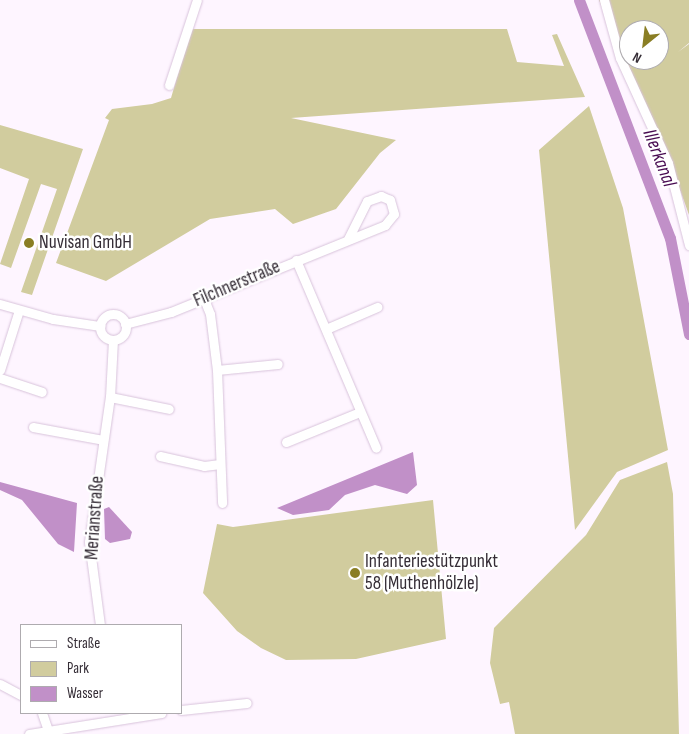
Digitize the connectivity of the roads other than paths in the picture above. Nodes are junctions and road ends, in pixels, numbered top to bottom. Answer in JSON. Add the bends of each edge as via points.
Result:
{"nodes":[{"id":1,"x":196,"y":0,"type":"edge"},
{"id":2,"x":604,"y":0,"type":"edge"},
{"id":3,"x":169,"y":85,"type":"dead end"},
{"id":4,"x":348,"y":239,"type":"junction"},
{"id":5,"x":689,"y":245,"type":"edge"},
{"id":6,"x":296,"y":260,"type":"junction"},
{"id":7,"x":204,"y":299,"type":"junction"},
{"id":8,"x":0,"y":304,"type":"edge"},
{"id":9,"x":377,"y":307,"type":"dead end"},
{"id":10,"x":20,"y":310,"type":"junction"},
{"id":11,"x":125,"y":324,"type":"junction"},
{"id":12,"x":100,"y":326,"type":"junction"},
{"id":13,"x":326,"y":329,"type":"junction"},
{"id":14,"x":113,"y":340,"type":"junction"},
{"id":15,"x":278,"y":364,"type":"dead end"},
{"id":16,"x":0,"y":370,"type":"edge"},
{"id":17,"x":217,"y":370,"type":"junction"},
{"id":18,"x":0,"y":378,"type":"edge"},
{"id":19,"x":42,"y":392,"type":"dead end"},
{"id":20,"x":110,"y":397,"type":"junction"},
{"id":21,"x":170,"y":409,"type":"dead end"},
{"id":22,"x":360,"y":412,"type":"junction"},
{"id":23,"x":33,"y":427,"type":"dead end"},
{"id":24,"x":103,"y":440,"type":"junction"},
{"id":25,"x":286,"y":442,"type":"dead end"},
{"id":26,"x":376,"y":448,"type":"dead end"},
{"id":27,"x":160,"y":456,"type":"dead end"},
{"id":28,"x":220,"y":464,"type":"junction"},
{"id":29,"x":222,"y":503,"type":"dead end"},
{"id":30,"x":100,"y":624,"type":"edge"},
{"id":31,"x":0,"y":684,"type":"edge"},
{"id":32,"x":20,"y":694,"type":"edge"},
{"id":33,"x":247,"y":703,"type":"dead end"},
{"id":34,"x":182,"y":710,"type":"edge"},
{"id":35,"x":42,"y":714,"type":"edge"},
{"id":36,"x":146,"y":714,"type":"edge"},
{"id":37,"x":115,"y":716,"type":"edge"},
{"id":38,"x":48,"y":730,"type":"junction"},
{"id":39,"x":29,"y":734,"type":"edge"}],
"edges":[{"from":1,"to":3,"type":"street"},
{"from":2,"to":5,"type":"street","via":[[620,58],[668,163]]},
{"from":4,"to":4,"type":"street","name":"Filchnerstraße","via":[[389,222],[394,209],[390,200],[376,196],[367,201]]},
{"from":4,"to":6,"type":"street","name":"Filchnerstraße"},
{"from":6,"to":7,"type":"street","name":"Filchnerstraße"},
{"from":6,"to":13,"type":"street"},
{"from":7,"to":11,"type":"street","name":"Filchnerstraße","via":[[162,315]]},
{"from":7,"to":17,"type":"street","via":[[210,314]]},
{"from":8,"to":10,"type":"street"},
{"from":9,"to":13,"type":"street"},
{"from":10,"to":12,"type":"street","via":[[53,320]]},
{"from":10,"to":16,"type":"street"},
{"from":11,"to":12,"type":"street","via":[[119,316],[111,314]]},
{"from":11,"to":14,"type":"street","via":[[124,334]]},
{"from":12,"to":14,"type":"street","via":[[102,334]]},
{"from":13,"to":22,"type":"street"},
{"from":14,"to":20,"type":"street","name":"Merianstraße"},
{"from":15,"to":17,"type":"street"},
{"from":17,"to":28,"type":"street"},
{"from":18,"to":19,"type":"street"},
{"from":20,"to":21,"type":"street"},
{"from":20,"to":24,"type":"street","name":"Merianstraße"},
{"from":22,"to":25,"type":"street"},
{"from":22,"to":26,"type":"street"},
{"from":23,"to":24,"type":"street"},
{"from":24,"to":30,"type":"street","name":"Merianstraße","via":[[89,542]]},
{"from":27,"to":28,"type":"street","via":[[204,466]]},
{"from":28,"to":29,"type":"street"},
{"from":31,"to":32,"type":"street"},
{"from":33,"to":34,"type":"street"},
{"from":35,"to":38,"type":"street"},
{"from":36,"to":37,"type":"street"},
{"from":37,"to":38,"type":"street"},
{"from":38,"to":39,"type":"street"}]}
